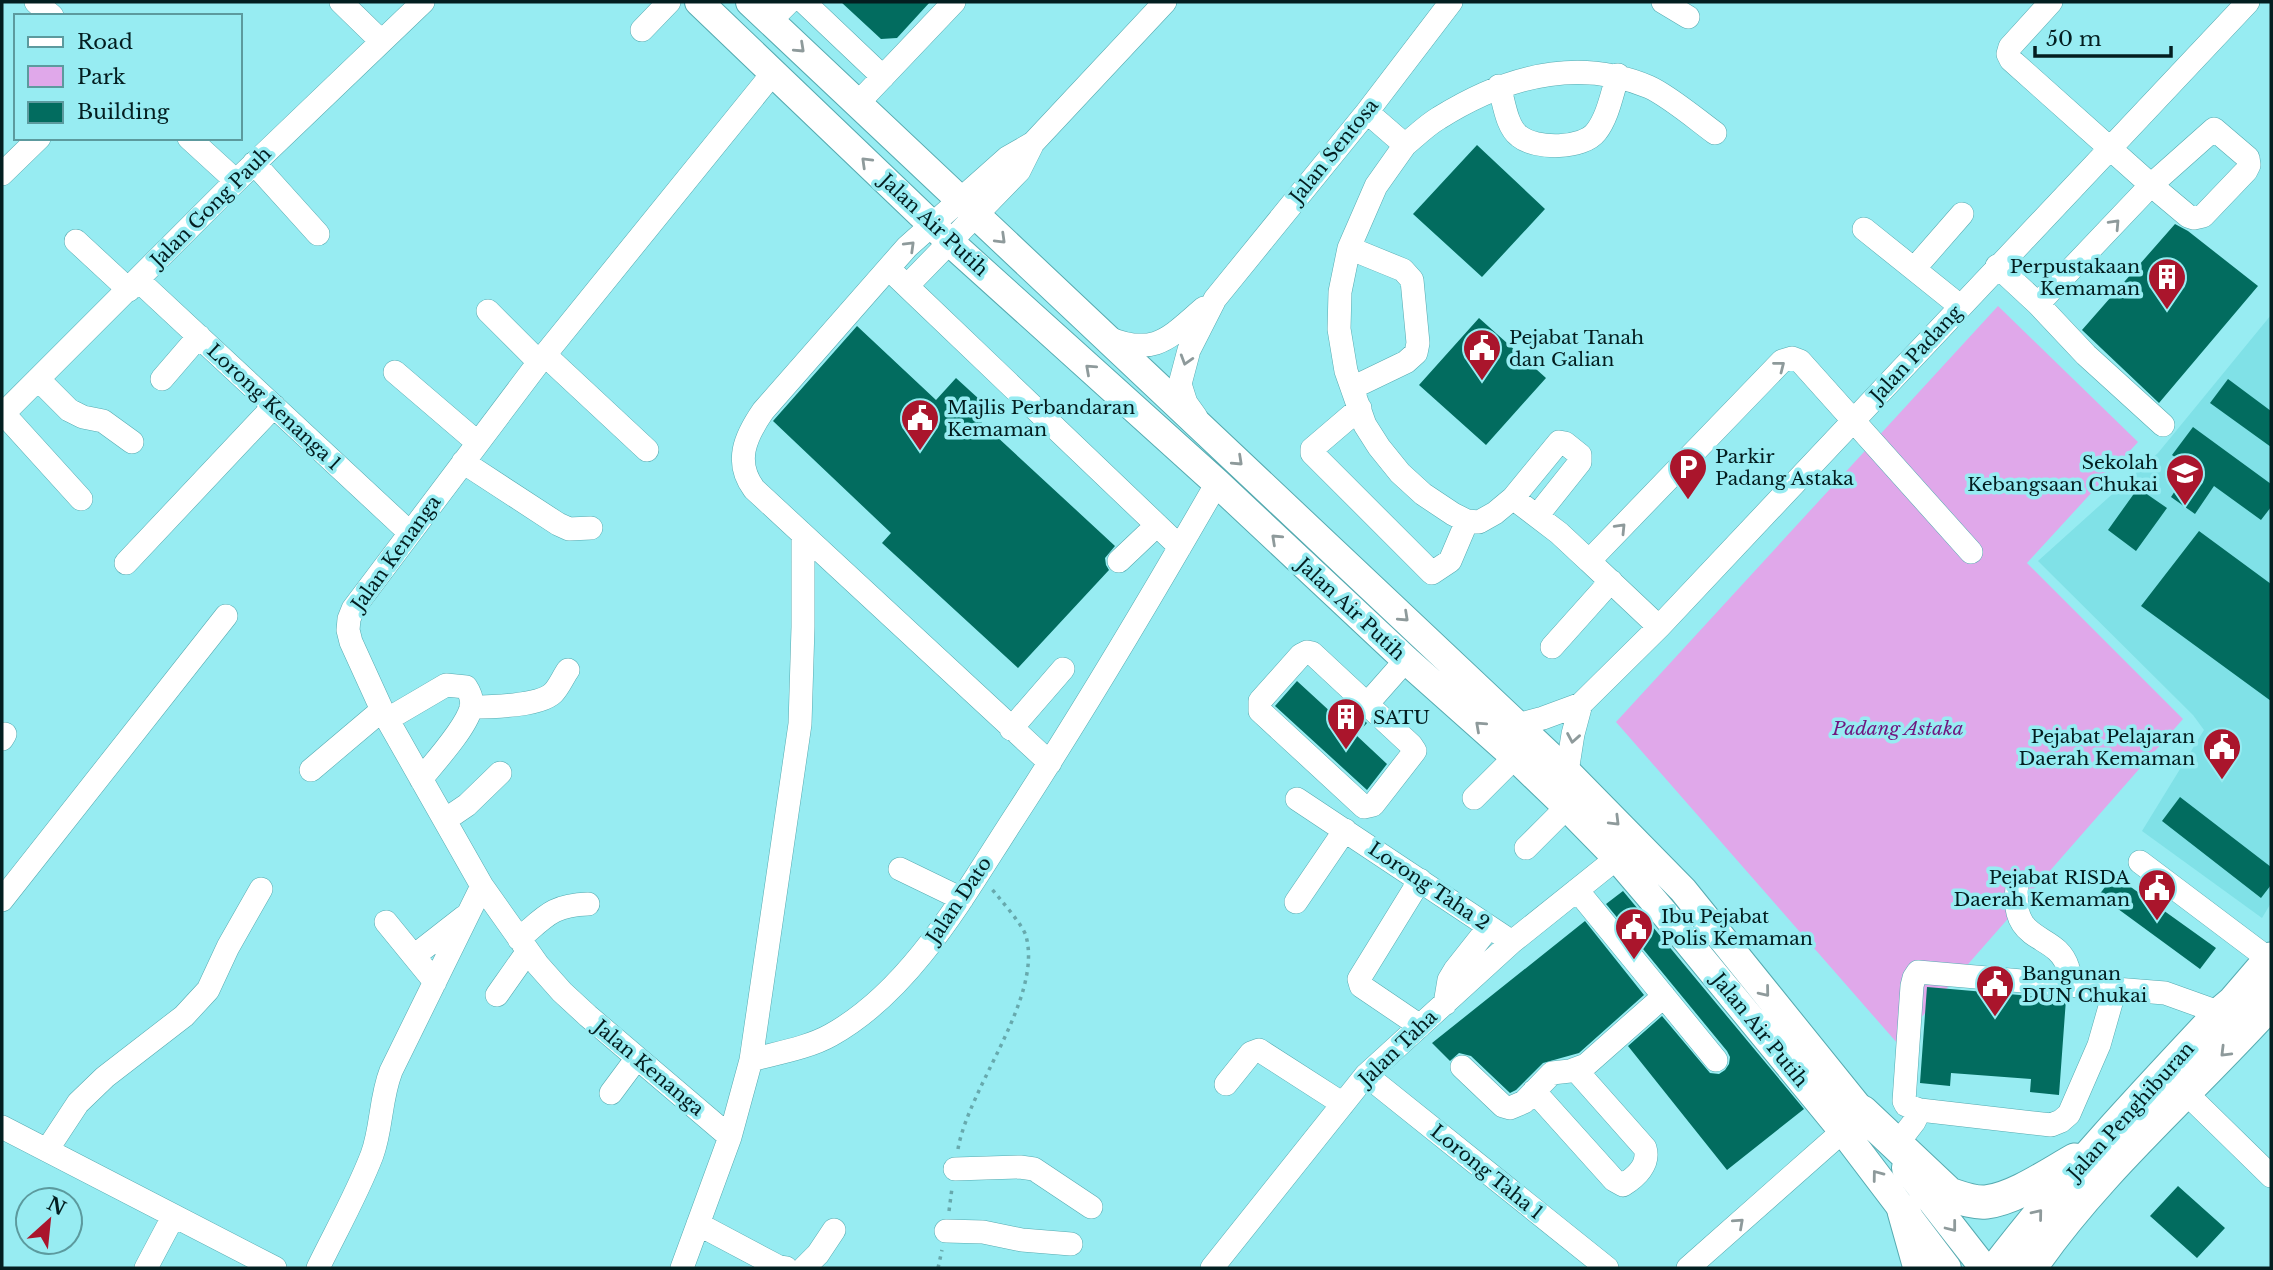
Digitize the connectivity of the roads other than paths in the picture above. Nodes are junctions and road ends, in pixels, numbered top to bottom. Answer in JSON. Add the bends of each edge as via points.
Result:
{"nodes":[{"id":1,"x":36,"y":2,"type":"edge"},
{"id":2,"x":341,"y":2,"type":"edge"},
{"id":3,"x":423,"y":2,"type":"edge"},
{"id":4,"x":669,"y":2,"type":"edge"},
{"id":5,"x":699,"y":2,"type":"edge"},
{"id":6,"x":804,"y":2,"type":"edge"},
{"id":7,"x":1165,"y":2,"type":"edge"},
{"id":8,"x":1451,"y":2,"type":"edge"},
{"id":9,"x":1663,"y":2,"type":"edge"},
{"id":10,"x":2051,"y":2,"type":"edge"},
{"id":11,"x":2248,"y":2,"type":"edge"},
{"id":12,"x":951,"y":3,"type":"edge"},
{"id":13,"x":770,"y":8,"type":"edge"},
{"id":14,"x":50,"y":14,"type":"edge"},
{"id":15,"x":1688,"y":17,"type":"dead end"},
{"id":16,"x":642,"y":30,"type":"dead end"},
{"id":17,"x":381,"y":41,"type":"junction"},
{"id":18,"x":773,"y":74,"type":"junction"},
{"id":19,"x":1618,"y":75,"type":"junction"},
{"id":20,"x":883,"y":77,"type":"junction"},
{"id":21,"x":1499,"y":86,"type":"junction"},
{"id":22,"x":858,"y":103,"type":"junction"},
{"id":23,"x":1367,"y":112,"type":"junction"},
{"id":24,"x":1715,"y":133,"type":"dead end"},
{"id":25,"x":37,"y":140,"type":"edge"},
{"id":26,"x":191,"y":140,"type":"edge"},
{"id":27,"x":1405,"y":145,"type":"junction"},
{"id":28,"x":2109,"y":147,"type":"junction"},
{"id":29,"x":254,"y":163,"type":"junction"},
{"id":30,"x":2,"y":174,"type":"edge"},
{"id":31,"x":236,"y":181,"type":"junction"},
{"id":32,"x":968,"y":208,"type":"junction"},
{"id":33,"x":1962,"y":214,"type":"dead end"},
{"id":34,"x":1864,"y":229,"type":"dead end"},
{"id":35,"x":318,"y":234,"type":"dead end"},
{"id":36,"x":942,"y":234,"type":"junction"},
{"id":37,"x":76,"y":241,"type":"dead end"},
{"id":38,"x":1349,"y":248,"type":"junction"},
{"id":39,"x":1997,"y":266,"type":"junction"},
{"id":40,"x":889,"y":269,"type":"junction"},
{"id":41,"x":1914,"y":269,"type":"junction"},
{"id":42,"x":133,"y":285,"type":"junction"},
{"id":43,"x":907,"y":286,"type":"junction"},
{"id":44,"x":1215,"y":299,"type":"junction"},
{"id":45,"x":2038,"y":304,"type":"junction"},
{"id":46,"x":1960,"y":306,"type":"junction"},
{"id":47,"x":488,"y":312,"type":"dead end"},
{"id":48,"x":199,"y":336,"type":"junction"},
{"id":49,"x":1102,"y":336,"type":"junction"},
{"id":50,"x":542,"y":358,"type":"junction"},
{"id":51,"x":395,"y":372,"type":"dead end"},
{"id":52,"x":38,"y":379,"type":"junction"},
{"id":53,"x":162,"y":379,"type":"dead end"},
{"id":54,"x":1356,"y":398,"type":"junction"},
{"id":55,"x":274,"y":406,"type":"junction"},
{"id":56,"x":3,"y":414,"type":"edge"},
{"id":57,"x":1854,"y":420,"type":"junction"},
{"id":58,"x":2163,"y":425,"type":"dead end"},
{"id":59,"x":1203,"y":428,"type":"junction"},
{"id":60,"x":132,"y":442,"type":"dead end"},
{"id":61,"x":478,"y":443,"type":"junction"},
{"id":62,"x":647,"y":450,"type":"dead end"},
{"id":63,"x":463,"y":462,"type":"junction"},
{"id":64,"x":1217,"y":483,"type":"junction"},
{"id":65,"x":1513,"y":498,"type":"junction"},
{"id":66,"x":81,"y":499,"type":"dead end"},
{"id":67,"x":1537,"y":516,"type":"junction"},
{"id":68,"x":1467,"y":521,"type":"junction"},
{"id":69,"x":1157,"y":525,"type":"junction"},
{"id":70,"x":591,"y":528,"type":"dead end"},
{"id":71,"x":410,"y":533,"type":"junction"},
{"id":72,"x":803,"y":535,"type":"junction"},
{"id":73,"x":1180,"y":547,"type":"junction"},
{"id":74,"x":1971,"y":552,"type":"dead end"},
{"id":75,"x":1119,"y":561,"type":"dead end"},
{"id":76,"x":1589,"y":561,"type":"junction"},
{"id":77,"x":126,"y":563,"type":"dead end"},
{"id":78,"x":1611,"y":581,"type":"junction"},
{"id":79,"x":226,"y":615,"type":"dead end"},
{"id":80,"x":1659,"y":627,"type":"junction"},
{"id":81,"x":1552,"y":647,"type":"dead end"},
{"id":82,"x":1406,"y":660,"type":"junction"},
{"id":83,"x":1063,"y":669,"type":"dead end"},
{"id":84,"x":568,"y":670,"type":"dead end"},
{"id":85,"x":1368,"y":703,"type":"junction"},
{"id":86,"x":1581,"y":704,"type":"junction"},
{"id":87,"x":471,"y":707,"type":"junction"},
{"id":88,"x":385,"y":715,"type":"junction"},
{"id":89,"x":1517,"y":725,"type":"junction"},
{"id":90,"x":1011,"y":729,"type":"junction"},
{"id":91,"x":1515,"y":757,"type":"junction"},
{"id":92,"x":1050,"y":763,"type":"junction"},
{"id":93,"x":312,"y":770,"type":"dead end"},
{"id":94,"x":500,"y":772,"type":"dead end"},
{"id":95,"x":1567,"y":772,"type":"junction"},
{"id":96,"x":421,"y":779,"type":"junction"},
{"id":97,"x":1474,"y":798,"type":"dead end"},
{"id":98,"x":1297,"y":799,"type":"dead end"},
{"id":99,"x":1567,"y":807,"type":"junction"},
{"id":100,"x":445,"y":820,"type":"junction"},
{"id":101,"x":1345,"y":830,"type":"junction"},
{"id":102,"x":1526,"y":848,"type":"dead end"},
{"id":103,"x":1617,"y":858,"type":"junction"},
{"id":104,"x":2140,"y":862,"type":"dead end"},
{"id":105,"x":900,"y":869,"type":"dead end"},
{"id":106,"x":1420,"y":880,"type":"junction"},
{"id":107,"x":482,"y":886,"type":"junction"},
{"id":108,"x":2017,"y":888,"type":"dead end"},
{"id":109,"x":261,"y":889,"type":"dead end"},
{"id":110,"x":1577,"y":890,"type":"junction"},
{"id":111,"x":962,"y":899,"type":"junction"},
{"id":112,"x":2,"y":900,"type":"edge"},
{"id":113,"x":1296,"y":902,"type":"dead end"},
{"id":114,"x":588,"y":904,"type":"dead end"},
{"id":115,"x":469,"y":913,"type":"junction"},
{"id":116,"x":386,"y":922,"type":"dead end"},
{"id":117,"x":1489,"y":927,"type":"junction"},
{"id":118,"x":1512,"y":942,"type":"junction"},
{"id":119,"x":523,"y":945,"type":"junction"},
{"id":120,"x":414,"y":957,"type":"junction"},
{"id":121,"x":2271,"y":959,"type":"edge"},
{"id":122,"x":435,"y":982,"type":"junction"},
{"id":123,"x":2070,"y":985,"type":"junction"},
{"id":124,"x":2115,"y":989,"type":"junction"},
{"id":125,"x":497,"y":995,"type":"dead end"},
{"id":126,"x":1664,"y":996,"type":"junction"},
{"id":127,"x":2271,"y":1002,"type":"edge"},
{"id":128,"x":1445,"y":1004,"type":"junction"},
{"id":129,"x":2221,"y":1013,"type":"junction"},
{"id":130,"x":1420,"y":1026,"type":"junction"},
{"id":131,"x":637,"y":1058,"type":"junction"},
{"id":132,"x":751,"y":1060,"type":"junction"},
{"id":133,"x":1716,"y":1060,"type":"dead end"},
{"id":134,"x":1462,"y":1067,"type":"dead end"},
{"id":135,"x":1575,"y":1069,"type":"junction"},
{"id":136,"x":1366,"y":1075,"type":"junction"},
{"id":137,"x":1226,"y":1084,"type":"dead end"},
{"id":138,"x":1534,"y":1091,"type":"junction"},
{"id":139,"x":2185,"y":1092,"type":"junction"},
{"id":140,"x":611,"y":1093,"type":"dead end"},
{"id":141,"x":1343,"y":1104,"type":"junction"},
{"id":142,"x":1920,"y":1110,"type":"junction"},
{"id":143,"x":1853,"y":1121,"type":"junction"},
{"id":144,"x":2,"y":1127,"type":"edge"},
{"id":145,"x":730,"y":1137,"type":"junction"},
{"id":146,"x":1897,"y":1144,"type":"junction"},
{"id":147,"x":47,"y":1150,"type":"junction"},
{"id":148,"x":2103,"y":1157,"type":"junction"},
{"id":149,"x":954,"y":1169,"type":"road end"},
{"id":150,"x":2271,"y":1176,"type":"edge"},
{"id":151,"x":1091,"y":1207,"type":"dead end"},
{"id":152,"x":1904,"y":1210,"type":"junction"},
{"id":153,"x":173,"y":1217,"type":"junction"},
{"id":154,"x":698,"y":1224,"type":"junction"},
{"id":155,"x":834,"y":1230,"type":"dead end"},
{"id":156,"x":946,"y":1231,"type":"road end"},
{"id":157,"x":1071,"y":1244,"type":"dead end"},
{"id":158,"x":146,"y":1268,"type":"edge"},
{"id":159,"x":275,"y":1268,"type":"edge"},
{"id":160,"x":318,"y":1268,"type":"edge"},
{"id":161,"x":682,"y":1268,"type":"edge"},
{"id":162,"x":786,"y":1268,"type":"edge"},
{"id":163,"x":804,"y":1268,"type":"edge"},
{"id":164,"x":1212,"y":1268,"type":"edge"},
{"id":165,"x":1607,"y":1268,"type":"edge"},
{"id":166,"x":1688,"y":1268,"type":"edge"},
{"id":167,"x":1920,"y":1268,"type":"edge"},
{"id":168,"x":1947,"y":1268,"type":"edge"},
{"id":169,"x":1984,"y":1268,"type":"edge"},
{"id":170,"x":1997,"y":1268,"type":"edge"},
{"id":171,"x":2030,"y":1268,"type":"edge"},
{"id":172,"x":2058,"y":1268,"type":"edge"}],
"edges":[{"from":1,"to":14,"type":"street"},
{"from":2,"to":17,"type":"street"},
{"from":3,"to":17,"type":"street","name":"Jalan Gong Pauh"},
{"from":4,"to":16,"type":"street"},
{"from":5,"to":18,"type":"main road","name":"Jalan Air Putih"},
{"from":6,"to":20,"type":"street"},
{"from":7,"to":32,"type":"street","via":[[1033,144],[1007,158]]},
{"from":8,"to":23,"type":"street","name":"Jalan Sentosa"},
{"from":9,"to":15,"type":"street"},
{"from":10,"to":28,"type":"street","via":[[2008,54]]},
{"from":11,"to":28,"type":"street","name":"Jalan Padang"},
{"from":12,"to":20,"type":"street"},
{"from":13,"to":22,"type":"main road","name":"Jalan Air Putih","one_way":true},
{"from":17,"to":29,"type":"street","name":"Jalan Gong Pauh"},
{"from":36,"to":18,"type":"main road","name":"Jalan Air Putih","one_way":true},
{"from":18,"to":50,"type":"street","name":"Jalan Kenanga"},
{"from":19,"to":21,"type":"street","via":[[1584,71],[1541,75]]},
{"from":19,"to":21,"type":"street","via":[[1596,132],[1585,142],[1571,145],[1541,144],[1519,137]]},
{"from":19,"to":24,"type":"street","via":[[1652,88]]},
{"from":20,"to":22,"type":"street"},
{"from":21,"to":27,"type":"street","via":[[1437,119]]},
{"from":22,"to":32,"type":"main road","name":"Jalan Air Putih"},
{"from":23,"to":27,"type":"street"},
{"from":23,"to":44,"type":"street","name":"Jalan Sentosa"},
{"from":25,"to":30,"type":"street"},
{"from":26,"to":31,"type":"street"},
{"from":27,"to":38,"type":"street","via":[[1376,186]]},
{"from":28,"to":39,"type":"street","name":"Jalan Padang"},
{"from":45,"to":28,"type":"street","one_way":true,"via":[[2151,186]]},
{"from":29,"to":31,"type":"street","name":"Jalan Gong Pauh"},
{"from":29,"to":35,"type":"street"},
{"from":31,"to":42,"type":"street","name":"Jalan Gong Pauh"},
{"from":32,"to":36,"type":"street"},
{"from":32,"to":49,"type":"main road","name":"Jalan Air Putih","one_way":true},
{"from":33,"to":41,"type":"street"},
{"from":34,"to":41,"type":"street"},
{"from":40,"to":36,"type":"street","one_way":true,"via":[[907,247]]},
{"from":36,"to":43,"type":"street"},
{"from":64,"to":36,"type":"main road","name":"Jalan Air Putih","one_way":true},
{"from":37,"to":42,"type":"street","name":"Lorong Kenanga 1"},
{"from":38,"to":54,"type":"street","via":[[1340,292],[1339,329]]},
{"from":38,"to":54,"type":"street","via":[[1403,270],[1412,280],[1418,343],[1416,353],[1406,362]]},
{"from":39,"to":45,"type":"street"},
{"from":39,"to":46,"type":"street","name":"Jalan Padang"},
{"from":40,"to":43,"type":"street"},
{"from":40,"to":72,"type":"street","via":[[763,411],[748,437],[742,464],[746,478]]},
{"from":41,"to":46,"type":"street"},
{"from":42,"to":48,"type":"street","name":"Lorong Kenanga 1"},
{"from":42,"to":52,"type":"street","name":"Jalan Gong Pauh"},
{"from":43,"to":69,"type":"street"},
{"from":44,"to":49,"type":"street","via":[[1169,340],[1130,345]]},
{"from":44,"to":59,"type":"street","one_way":true,"via":[[1189,350],[1180,384]]},
{"from":45,"to":58,"type":"street"},
{"from":46,"to":57,"type":"street","name":"Jalan Padang"},
{"from":47,"to":50,"type":"street"},
{"from":48,"to":53,"type":"street"},
{"from":48,"to":55,"type":"street","name":"Lorong Kenanga 1"},
{"from":49,"to":59,"type":"main road","name":"Jalan Air Putih"},
{"from":50,"to":61,"type":"street","name":"Jalan Kenanga"},
{"from":50,"to":62,"type":"street"},
{"from":51,"to":61,"type":"street"},
{"from":52,"to":56,"type":"street","name":"Jalan Gong Pauh"},
{"from":52,"to":60,"type":"street","via":[[69,410],[103,421]]},
{"from":54,"to":68,"type":"street","via":[[1364,425],[1400,473],[1431,500]]},
{"from":54,"to":68,"type":"street","via":[[1312,453],[1432,573],[1450,561]]},
{"from":55,"to":71,"type":"street","name":"Lorong Kenanga 1"},
{"from":55,"to":77,"type":"street"},
{"from":56,"to":66,"type":"street"},
{"from":57,"to":74,"type":"street"},
{"from":76,"to":57,"type":"street","one_way":true,"via":[[1782,361],[1800,361]]},
{"from":57,"to":80,"type":"street","name":"Jalan Padang"},
{"from":59,"to":89,"type":"main road","name":"Jalan Air Putih","one_way":true},
{"from":61,"to":63,"type":"street","name":"Jalan Kenanga"},
{"from":63,"to":70,"type":"street","via":[[558,524],[569,529]]},
{"from":63,"to":71,"type":"street","name":"Jalan Kenanga"},
{"from":64,"to":73,"type":"street","name":"Jalan Dato"},
{"from":82,"to":64,"type":"main road","name":"Jalan Air Putih","one_way":true},
{"from":65,"to":67,"type":"street"},
{"from":65,"to":67,"type":"street","via":[[1559,442],[1565,443],[1580,455],[1580,461]]},
{"from":65,"to":68,"type":"street","via":[[1479,522]]},
{"from":67,"to":76,"type":"street"},
{"from":69,"to":73,"type":"street"},
{"from":69,"to":75,"type":"street"},
{"from":71,"to":88,"type":"street","name":"Jalan Kenanga","via":[[349,619],[351,642]]},
{"from":72,"to":90,"type":"street"},
{"from":72,"to":132,"type":"street","via":[[800,724]]},
{"from":73,"to":92,"type":"street","name":"Jalan Dato"},
{"from":76,"to":78,"type":"street"},
{"from":78,"to":80,"type":"street"},
{"from":78,"to":81,"type":"street"},
{"from":79,"to":112,"type":"street"},
{"from":80,"to":86,"type":"street","name":"Jalan Padang"},
{"from":82,"to":85,"type":"street"},
{"from":91,"to":82,"type":"main road","name":"Jalan Air Putih","one_way":true},
{"from":83,"to":90,"type":"street"},
{"from":84,"to":87,"type":"street","via":[[553,694],[544,699]]},
{"from":85,"to":85,"type":"street","via":[[1415,751],[1373,805],[1364,807],[1259,706],[1307,652]]},
{"from":86,"to":89,"type":"street"},
{"from":86,"to":95,"type":"street","one_way":true},
{"from":87,"to":88,"type":"street","via":[[466,687],[446,685]]},
{"from":87,"to":96,"type":"street"},
{"from":88,"to":93,"type":"street"},
{"from":88,"to":96,"type":"street","name":"Jalan Kenanga"},
{"from":89,"to":95,"type":"main road","name":"Jalan Air Putih"},
{"from":90,"to":92,"type":"street"},
{"from":91,"to":97,"type":"street"},
{"from":91,"to":99,"type":"main road","name":"Jalan Air Putih"},
{"from":92,"to":111,"type":"street","name":"Jalan Dato"},
{"from":94,"to":100,"type":"street"},
{"from":95,"to":143,"type":"main road","name":"Jalan Air Putih","one_way":true,"via":[[1683,890]]},
{"from":96,"to":100,"type":"street","name":"Jalan Kenanga"},
{"from":98,"to":101,"type":"street","name":"Lorong Taha 2"},
{"from":99,"to":102,"type":"street"},
{"from":99,"to":103,"type":"main road","name":"Jalan Air Putih"},
{"from":100,"to":107,"type":"street","name":"Jalan Kenanga"},
{"from":101,"to":106,"type":"street","name":"Lorong Taha 2"},
{"from":101,"to":113,"type":"street"},
{"from":103,"to":110,"type":"street","name":"Jalan Taha"},
{"from":103,"to":143,"type":"main road","name":"Jalan Air Putih"},
{"from":104,"to":121,"type":"street"},
{"from":105,"to":111,"type":"street"},
{"from":106,"to":117,"type":"street","name":"Lorong Taha 2"},
{"from":106,"to":130,"type":"street","via":[[1359,979],[1361,986]]},
{"from":107,"to":115,"type":"street"},
{"from":107,"to":119,"type":"street","name":"Jalan Kenanga"},
{"from":108,"to":123,"type":"street","via":[[2017,916],[2059,953],[2068,966]]},
{"from":109,"to":147,"type":"street","via":[[208,990],[184,1016],[104,1077],[78,1103]]},
{"from":110,"to":118,"type":"street","name":"Jalan Taha"},
{"from":110,"to":126,"type":"street"},
{"from":111,"to":132,"type":"street","name":"Jalan Dato","via":[[920,956],[856,1017],[830,1036]]},
{"from":114,"to":119,"type":"street","via":[[567,904],[553,910]]},
{"from":115,"to":120,"type":"street"},
{"from":115,"to":122,"type":"street"},
{"from":116,"to":120,"type":"street"},
{"from":117,"to":118,"type":"street","name":"Lorong Taha 2"},
{"from":117,"to":128,"type":"street","via":[[1455,970]]},
{"from":118,"to":128,"type":"street","name":"Jalan Taha"},
{"from":119,"to":125,"type":"street"},
{"from":119,"to":131,"type":"street","name":"Jalan Kenanga","via":[[562,992]]},
{"from":120,"to":122,"type":"street"},
{"from":121,"to":129,"type":"highway","name":"Jalan Penghiburan"},
{"from":122,"to":160,"type":"street","via":[[385,1085],[372,1155]]},
{"from":123,"to":124,"type":"street"},
{"from":123,"to":142,"type":"street","via":[[1918,972],[1912,986],[1904,1101]]},
{"from":124,"to":129,"type":"street","via":[[2165,993]]},
{"from":124,"to":142,"type":"street","via":[[2099,1045],[2069,1114],[2061,1121],[2051,1125]]},
{"from":126,"to":133,"type":"street"},
{"from":126,"to":135,"type":"street","via":[[1586,1065]]},
{"from":127,"to":139,"type":"highway","name":"Jalan Penghiburan","one_way":true},
{"from":128,"to":130,"type":"street","name":"Jalan Taha"},
{"from":129,"to":148,"type":"highway","name":"Jalan Penghiburan"},
{"from":130,"to":136,"type":"street","name":"Jalan Taha"},
{"from":131,"to":140,"type":"street"},
{"from":131,"to":145,"type":"street","name":"Jalan Kenanga"},
{"from":132,"to":145,"type":"street"},
{"from":134,"to":138,"type":"street","via":[[1503,1106],[1524,1102]]},
{"from":135,"to":138,"type":"street","via":[[1552,1073]]},
{"from":135,"to":138,"type":"street","via":[[1645,1148],[1646,1161],[1623,1185]]},
{"from":136,"to":141,"type":"street","name":"Jalan Taha"},
{"from":136,"to":165,"type":"street","name":"Lorong Taha 1"},
{"from":137,"to":141,"type":"street","via":[[1251,1053],[1259,1050]]},
{"from":139,"to":148,"type":"highway","name":"Jalan Penghiburan"},
{"from":139,"to":150,"type":"street"},
{"from":141,"to":164,"type":"street","name":"Jalan Taha"},
{"from":142,"to":146,"type":"street"},
{"from":143,"to":146,"type":"highway"},
{"from":152,"to":143,"type":"main road","name":"Jalan Air Putih","one_way":true},
{"from":166,"to":143,"type":"street","one_way":true},
{"from":143,"to":169,"type":"main road","name":"Jalan Air Putih","one_way":true},
{"from":144,"to":147,"type":"street"},
{"from":145,"to":154,"type":"street"},
{"from":146,"to":148,"type":"highway","via":[[1949,1194],[1987,1202]]},
{"from":147,"to":153,"type":"street"},
{"from":170,"to":148,"type":"highway","name":"Jalan Penghiburan","one_way":true,"via":[[2039,1212]]},
{"from":148,"to":171,"type":"highway","name":"Jalan Penghiburan"},
{"from":148,"to":172,"type":"highway"},
{"from":149,"to":151,"type":"street","via":[[1034,1170]]},
{"from":152,"to":167,"type":"highway"},
{"from":152,"to":168,"type":"main road","name":"Jalan Air Putih"},
{"from":153,"to":158,"type":"street"},
{"from":153,"to":159,"type":"street"},
{"from":154,"to":161,"type":"street"},
{"from":154,"to":162,"type":"street"},
{"from":155,"to":163,"type":"street"},
{"from":156,"to":157,"type":"street","via":[[983,1231]]}]}
